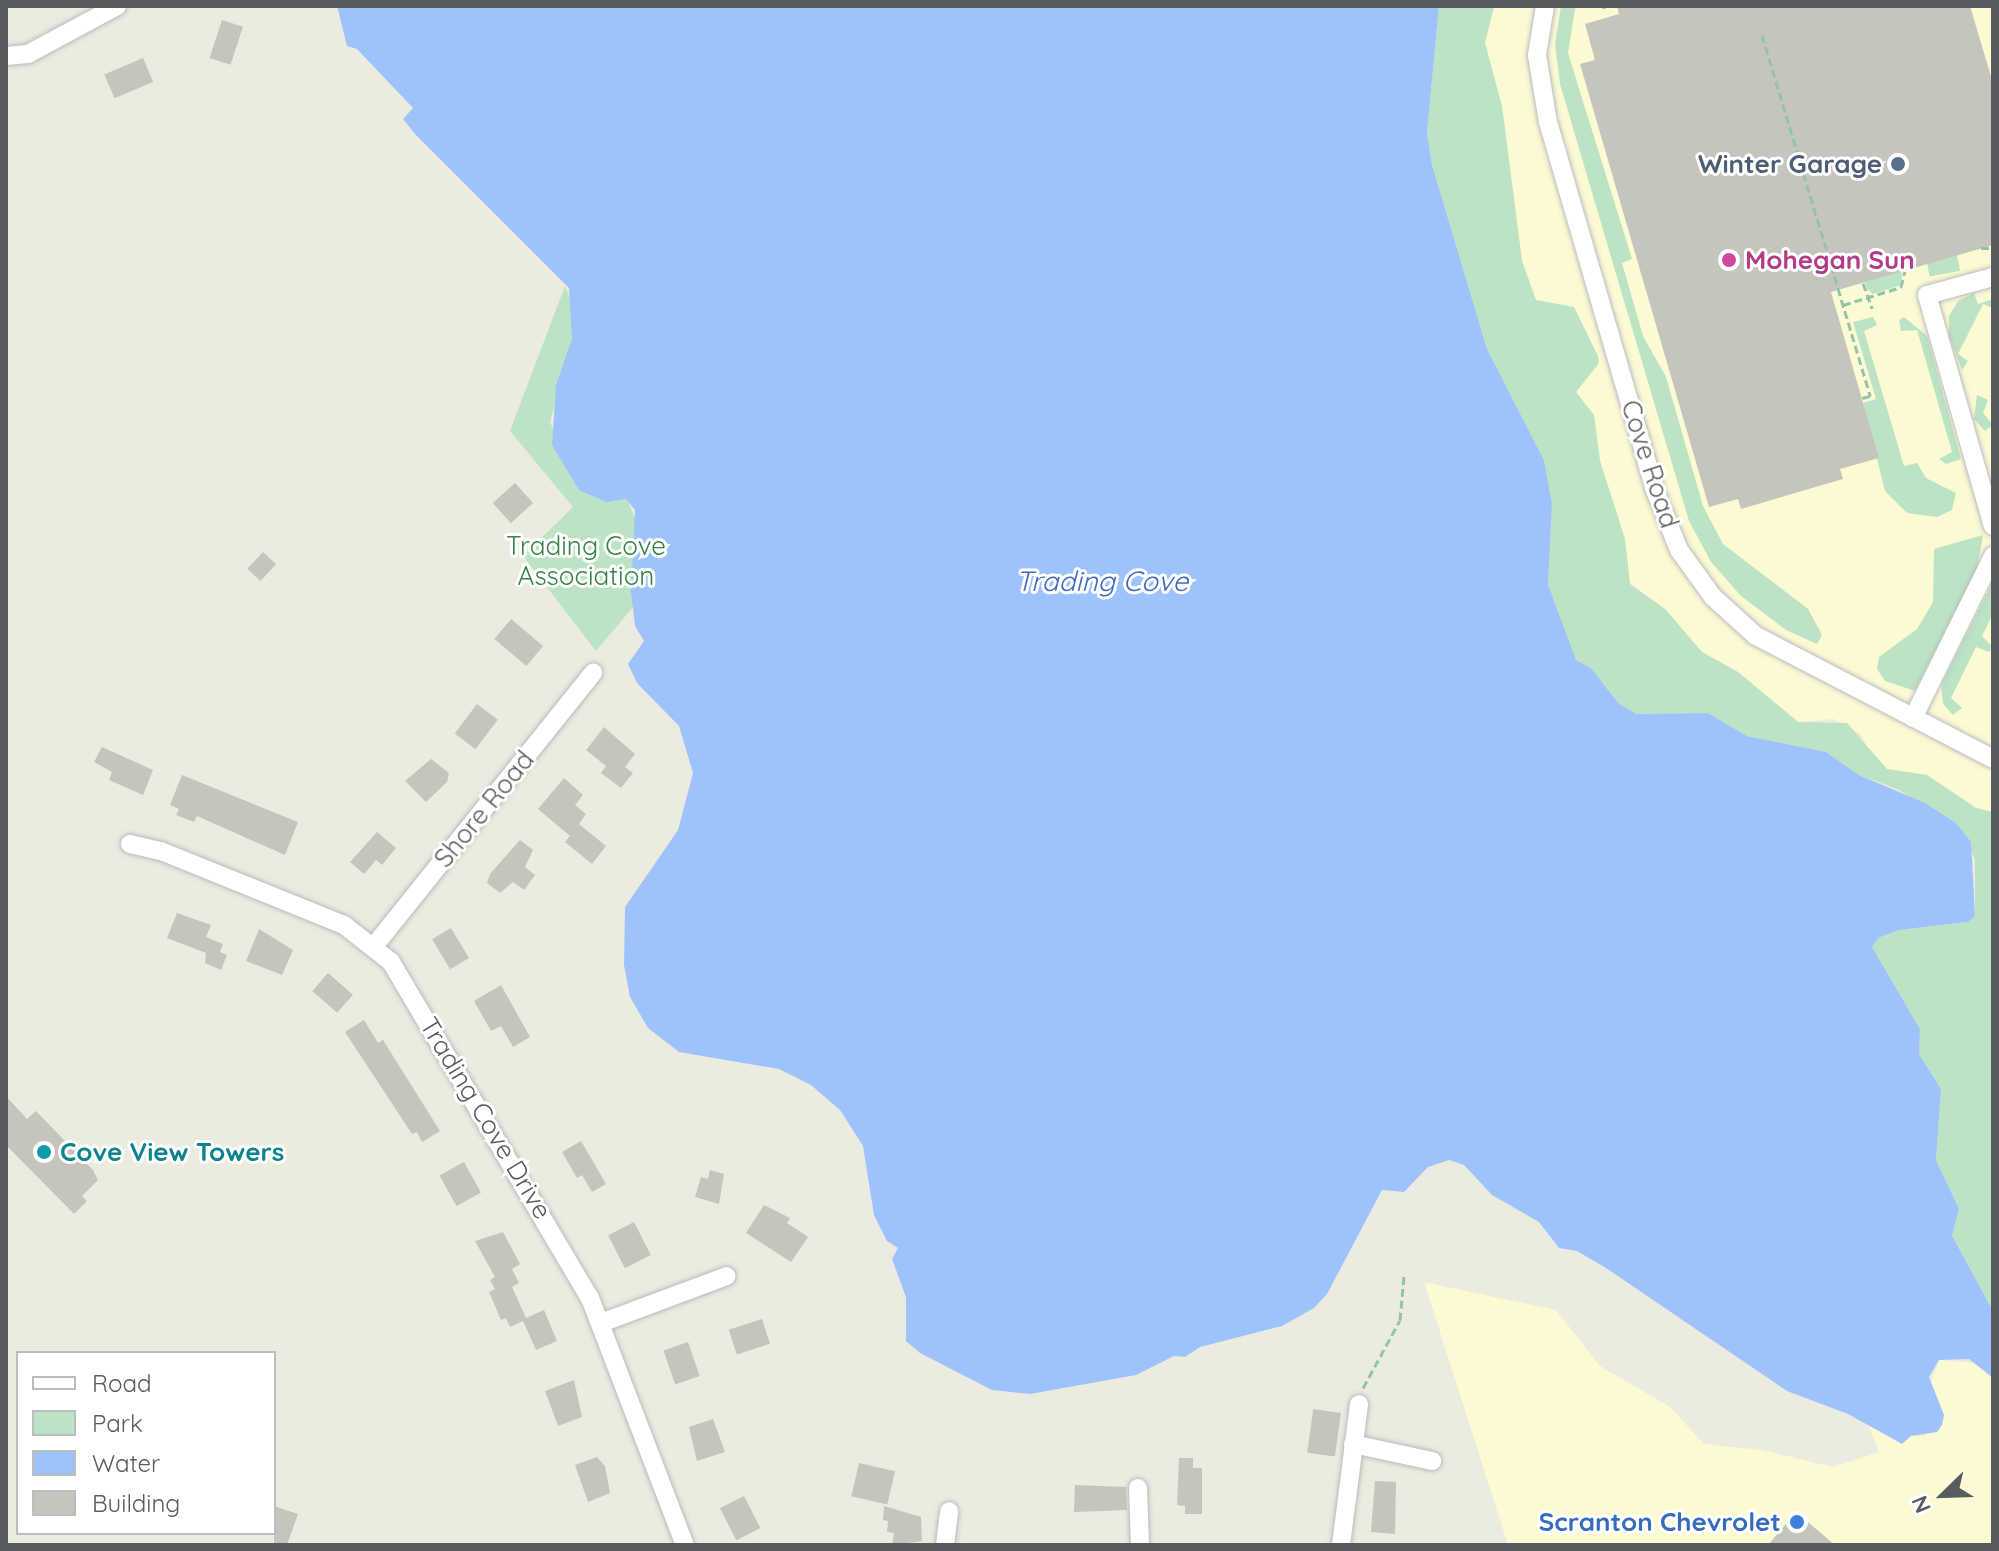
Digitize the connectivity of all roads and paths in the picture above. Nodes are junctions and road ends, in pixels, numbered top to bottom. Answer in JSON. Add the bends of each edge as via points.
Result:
{"nodes":[{"id":1,"x":117,"y":6,"type":"edge"},
{"id":2,"x":1545,"y":6,"type":"edge"},
{"id":3,"x":1762,"y":35,"type":"dead end"},
{"id":4,"x":6,"y":56,"type":"edge"},
{"id":5,"x":1981,"y":248,"type":"dead end"},
{"id":6,"x":1991,"y":248,"type":"dead end"},
{"id":7,"x":1905,"y":271,"type":"dead end"},
{"id":8,"x":1993,"y":277,"type":"edge"},
{"id":9,"x":1863,"y":283,"type":"dead end"},
{"id":10,"x":1868,"y":297,"type":"junction"},
{"id":11,"x":1843,"y":305,"type":"junction"},
{"id":12,"x":1872,"y":308,"type":"dead end"},
{"id":13,"x":1862,"y":398,"type":"dead end"},
{"id":14,"x":1993,"y":526,"type":"edge"},
{"id":15,"x":1993,"y":556,"type":"edge"},
{"id":16,"x":593,"y":673,"type":"dead end"},
{"id":17,"x":1913,"y":718,"type":"junction"},
{"id":18,"x":1993,"y":759,"type":"edge"},
{"id":19,"x":130,"y":844,"type":"dead end"},
{"id":20,"x":375,"y":945,"type":"junction"},
{"id":21,"x":727,"y":1276,"type":"dead end"},
{"id":22,"x":1404,"y":1276,"type":"dead end"},
{"id":23,"x":601,"y":1323,"type":"junction"},
{"id":24,"x":1359,"y":1404,"type":"joint"},
{"id":25,"x":1353,"y":1444,"type":"junction"},
{"id":26,"x":1432,"y":1461,"type":"dead end"},
{"id":27,"x":1138,"y":1488,"type":"dead end"},
{"id":28,"x":949,"y":1511,"type":"dead end"},
{"id":29,"x":685,"y":1545,"type":"edge"},
{"id":30,"x":945,"y":1545,"type":"edge"},
{"id":31,"x":1140,"y":1545,"type":"edge"},
{"id":32,"x":1341,"y":1545,"type":"edge"}],
"edges":[{"from":1,"to":4,"type":"street","via":[[28,54]]},
{"from":2,"to":17,"type":"street","name":"Cove Road","via":[[1537,55],[1548,122],[1654,488],[1679,550],[1697,578],[1742,626]]},
{"from":3,"to":11,"type":"path"},
{"from":5,"to":6,"type":"path"},
{"from":7,"to":10,"type":"path","via":[[1901,287]]},
{"from":8,"to":14,"type":"street","via":[[1927,295]]},
{"from":9,"to":10,"type":"path"},
{"from":10,"to":11,"type":"path"},
{"from":10,"to":12,"type":"path"},
{"from":11,"to":13,"type":"path","via":[[1870,396]]},
{"from":15,"to":17,"type":"street"},
{"from":16,"to":20,"type":"street","name":"Shore Road"},
{"from":17,"to":18,"type":"street","name":"Cove Road"},
{"from":19,"to":20,"type":"street","name":"Trading Cove Drive","via":[[344,925]]},
{"from":20,"to":23,"type":"street","name":"Trading Cove Drive","via":[[402,979],[503,1146]]},
{"from":21,"to":23,"type":"street"},
{"from":22,"to":24,"type":"path","via":[[1400,1320],[1371,1368]]},
{"from":23,"to":29,"type":"street","name":"Trading Cove Drive","via":[[654,1476]]},
{"from":24,"to":25,"type":"street"},
{"from":25,"to":26,"type":"street"},
{"from":25,"to":32,"type":"street"},
{"from":27,"to":31,"type":"street"},
{"from":28,"to":30,"type":"street"}]}
